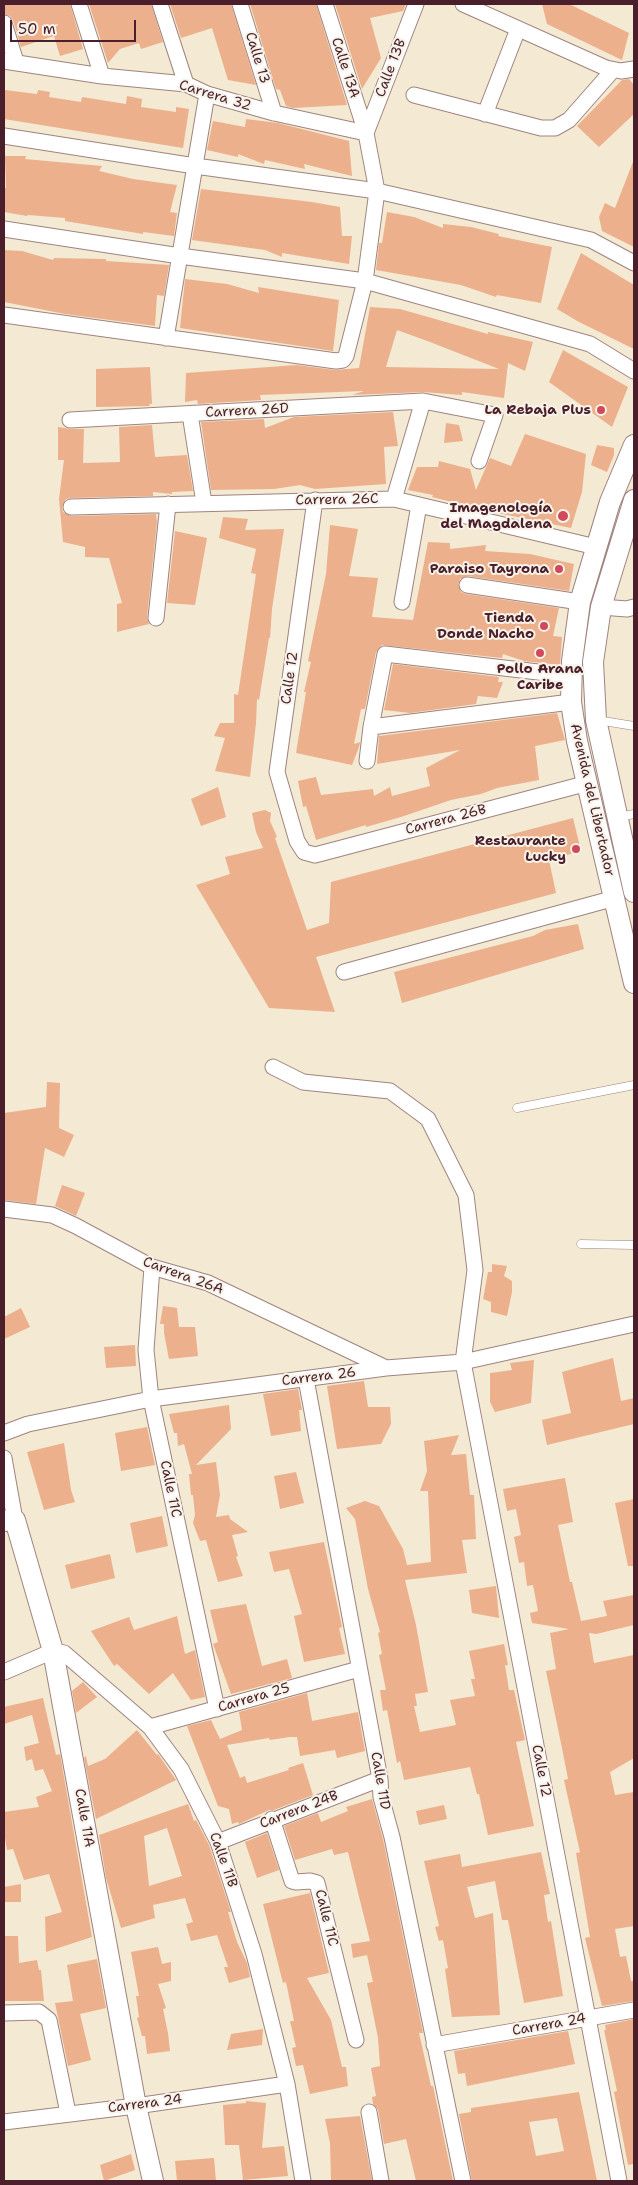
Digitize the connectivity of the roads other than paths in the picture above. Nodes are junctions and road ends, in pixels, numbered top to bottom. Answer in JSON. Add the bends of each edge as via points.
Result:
{"nodes":[{"id":1,"x":79,"y":4,"type":"edge"},
{"id":2,"x":160,"y":4,"type":"edge"},
{"id":3,"x":240,"y":4,"type":"edge"},
{"id":4,"x":324,"y":4,"type":"edge"},
{"id":5,"x":416,"y":4,"type":"edge"},
{"id":6,"x":463,"y":4,"type":"edge"},
{"id":7,"x":4,"y":23,"type":"edge"},
{"id":8,"x":518,"y":29,"type":"junction"},
{"id":9,"x":10,"y":62,"type":"edge"},
{"id":10,"x":634,"y":69,"type":"edge"},
{"id":11,"x":614,"y":70,"type":"junction"},
{"id":12,"x":102,"y":76,"type":"junction"},
{"id":13,"x":186,"y":84,"type":"junction"},
{"id":14,"x":208,"y":94,"type":"junction"},
{"id":15,"x":414,"y":95,"type":"dead end"},
{"id":16,"x":274,"y":113,"type":"junction"},
{"id":17,"x":485,"y":114,"type":"junction"},
{"id":18,"x":366,"y":133,"type":"junction"},
{"id":19,"x":4,"y":136,"type":"edge"},
{"id":20,"x":195,"y":166,"type":"junction"},
{"id":21,"x":376,"y":191,"type":"junction"},
{"id":22,"x":4,"y":229,"type":"edge"},
{"id":23,"x":180,"y":256,"type":"junction"},
{"id":24,"x":634,"y":263,"type":"edge"},
{"id":25,"x":365,"y":281,"type":"junction"},
{"id":26,"x":4,"y":315,"type":"edge"},
{"id":27,"x":166,"y":338,"type":"junction"},
{"id":28,"x":634,"y":371,"type":"edge"},
{"id":29,"x":423,"y":401,"type":"junction"},
{"id":30,"x":190,"y":414,"type":"junction"},
{"id":31,"x":70,"y":420,"type":"dead end"},
{"id":32,"x":634,"y":445,"type":"edge"},
{"id":33,"x":480,"y":461,"type":"dead end"},
{"id":34,"x":394,"y":499,"type":"junction"},
{"id":35,"x":315,"y":500,"type":"junction"},
{"id":36,"x":204,"y":503,"type":"junction"},
{"id":37,"x":168,"y":504,"type":"junction"},
{"id":38,"x":419,"y":505,"type":"junction"},
{"id":39,"x":632,"y":505,"type":"edge"},
{"id":40,"x":71,"y":506,"type":"dead end"},
{"id":41,"x":596,"y":547,"type":"junction"},
{"id":42,"x":467,"y":585,"type":"dead end"},
{"id":43,"x":402,"y":602,"type":"dead end"},
{"id":44,"x":580,"y":602,"type":"junction"},
{"id":45,"x":601,"y":607,"type":"junction"},
{"id":46,"x":634,"y":607,"type":"edge"},
{"id":47,"x":156,"y":618,"type":"dead end"},
{"id":48,"x":572,"y":676,"type":"junction"},
{"id":49,"x":572,"y":702,"type":"junction"},
{"id":50,"x":596,"y":720,"type":"junction"},
{"id":51,"x":634,"y":726,"type":"edge"},
{"id":52,"x":371,"y":727,"type":"junction"},
{"id":53,"x":367,"y":761,"type":"dead end"},
{"id":54,"x":588,"y":783,"type":"junction"},
{"id":55,"x":626,"y":816,"type":"edge"},
{"id":56,"x":304,"y":852,"type":"joint"},
{"id":57,"x":634,"y":892,"type":"edge"},
{"id":58,"x":614,"y":898,"type":"junction"},
{"id":59,"x":344,"y":972,"type":"dead end"},
{"id":60,"x":634,"y":983,"type":"edge"},
{"id":61,"x":273,"y":1067,"type":"dead end"},
{"id":62,"x":634,"y":1085,"type":"edge"},
{"id":63,"x":518,"y":1108,"type":"dead end"},
{"id":64,"x":4,"y":1209,"type":"edge"},
{"id":65,"x":581,"y":1244,"type":"dead end"},
{"id":66,"x":634,"y":1245,"type":"edge"},
{"id":67,"x":152,"y":1267,"type":"junction"},
{"id":68,"x":634,"y":1324,"type":"edge"},
{"id":69,"x":463,"y":1362,"type":"junction"},
{"id":70,"x":386,"y":1368,"type":"junction"},
{"id":71,"x":306,"y":1379,"type":"junction"},
{"id":72,"x":151,"y":1398,"type":"junction"},
{"id":73,"x":4,"y":1433,"type":"edge"},
{"id":74,"x":4,"y":1458,"type":"edge"},
{"id":75,"x":9,"y":1520,"type":"edge"},
{"id":76,"x":53,"y":1651,"type":"junction"},
{"id":77,"x":359,"y":1669,"type":"junction"},
{"id":78,"x":4,"y":1672,"type":"edge"},
{"id":79,"x":217,"y":1709,"type":"junction"},
{"id":80,"x":150,"y":1727,"type":"junction"},
{"id":81,"x":380,"y":1779,"type":"junction"},
{"id":82,"x":272,"y":1819,"type":"junction"},
{"id":83,"x":218,"y":1842,"type":"junction"},
{"id":84,"x":634,"y":2010,"type":"edge"},
{"id":85,"x":4,"y":2013,"type":"edge"},
{"id":86,"x":587,"y":2018,"type":"junction"},
{"id":87,"x":356,"y":2040,"type":"dead end"},
{"id":88,"x":434,"y":2045,"type":"junction"},
{"id":89,"x":287,"y":2084,"type":"junction"},
{"id":90,"x":136,"y":2106,"type":"junction"},
{"id":91,"x":369,"y":2112,"type":"dead end"},
{"id":92,"x":68,"y":2113,"type":"junction"},
{"id":93,"x":4,"y":2122,"type":"edge"},
{"id":94,"x":153,"y":2181,"type":"edge"},
{"id":95,"x":303,"y":2181,"type":"edge"},
{"id":96,"x":381,"y":2181,"type":"edge"},
{"id":97,"x":463,"y":2181,"type":"edge"},
{"id":98,"x":619,"y":2181,"type":"edge"}],
"edges":[{"from":1,"to":12,"type":"street"},
{"from":2,"to":13,"type":"street"},
{"from":3,"to":16,"type":"street","name":"Calle 13"},
{"from":4,"to":18,"type":"street","name":"Calle 13A"},
{"from":5,"to":18,"type":"street","name":"Calle 13B"},
{"from":6,"to":8,"type":"street"},
{"from":7,"to":9,"type":"street"},
{"from":8,"to":11,"type":"street"},
{"from":8,"to":17,"type":"street"},
{"from":9,"to":12,"type":"street","name":"Carrera 32"},
{"from":10,"to":11,"type":"street"},
{"from":11,"to":17,"type":"street","via":[[569,120],[555,128],[541,128]]},
{"from":12,"to":13,"type":"street","name":"Carrera 32"},
{"from":13,"to":14,"type":"street","name":"Carrera 32"},
{"from":14,"to":16,"type":"street","name":"Carrera 32"},
{"from":14,"to":20,"type":"street"},
{"from":15,"to":17,"type":"street"},
{"from":16,"to":18,"type":"street","name":"Carrera 32"},
{"from":18,"to":21,"type":"street","name":"Calle 13A"},
{"from":19,"to":20,"type":"street"},
{"from":20,"to":21,"type":"street"},
{"from":20,"to":23,"type":"street"},
{"from":21,"to":24,"type":"street","via":[[591,240]]},
{"from":21,"to":25,"type":"street","name":"Calle 13A"},
{"from":22,"to":23,"type":"street"},
{"from":23,"to":25,"type":"street"},
{"from":23,"to":27,"type":"street"},
{"from":25,"to":27,"type":"street","name":"Calle 13A","via":[[343,360]]},
{"from":25,"to":28,"type":"street","via":[[590,344]]},
{"from":26,"to":27,"type":"street"},
{"from":29,"to":30,"type":"street","name":"Carrera 26D"},
{"from":29,"to":33,"type":"street","name":"Carrera 26D","via":[[495,415]]},
{"from":29,"to":34,"type":"street"},
{"from":30,"to":31,"type":"street","name":"Carrera 26D"},
{"from":30,"to":36,"type":"street"},
{"from":32,"to":41,"type":"main road","name":"Avenida del Libertador","via":[[610,502]]},
{"from":34,"to":35,"type":"street","name":"Carrera 26C"},
{"from":34,"to":38,"type":"street","name":"Carrera 26C"},
{"from":35,"to":36,"type":"street","name":"Carrera 26C"},
{"from":35,"to":56,"type":"street","name":"Calle 12","via":[[277,772],[297,841]]},
{"from":36,"to":37,"type":"street","name":"Carrera 26C"},
{"from":37,"to":40,"type":"street","name":"Carrera 26C"},
{"from":37,"to":47,"type":"street"},
{"from":38,"to":41,"type":"street","name":"Carrera 26C"},
{"from":38,"to":43,"type":"street"},
{"from":39,"to":45,"type":"main road","name":"Avenida del Libertador"},
{"from":41,"to":44,"type":"main road","name":"Avenida del Libertador"},
{"from":42,"to":44,"type":"street"},
{"from":44,"to":48,"type":"main road","name":"Avenida del Libertador"},
{"from":45,"to":46,"type":"street"},
{"from":45,"to":50,"type":"main road","name":"Avenida del Libertador","via":[[593,662]]},
{"from":48,"to":49,"type":"main road","name":"Avenida del Libertador"},
{"from":48,"to":52,"type":"street","via":[[385,654]]},
{"from":49,"to":52,"type":"street"},
{"from":49,"to":54,"type":"main road","name":"Avenida del Libertador","via":[[577,741]]},
{"from":50,"to":51,"type":"lane"},
{"from":50,"to":55,"type":"main road","name":"Avenida del Libertador"},
{"from":52,"to":53,"type":"street"},
{"from":54,"to":56,"type":"street","name":"Carrera 26B","via":[[316,855]]},
{"from":54,"to":58,"type":"main road","name":"Avenida del Libertador"},
{"from":55,"to":57,"type":"main road","name":"Avenida del Libertador"},
{"from":58,"to":59,"type":"street"},
{"from":58,"to":60,"type":"main road","name":"Avenida del Libertador"},
{"from":61,"to":69,"type":"street","name":"Calle 12","via":[[303,1082],[390,1091],[428,1119],[466,1195],[475,1270]]},
{"from":62,"to":63,"type":"lane"},
{"from":64,"to":67,"type":"street","name":"Carrera 26A","via":[[52,1215]]},
{"from":65,"to":66,"type":"lane"},
{"from":67,"to":70,"type":"street","name":"Carrera 26A","via":[[208,1283]]},
{"from":67,"to":72,"type":"street","name":"Calle 11C","via":[[146,1350]]},
{"from":68,"to":69,"type":"street","name":"Carrera 26"},
{"from":69,"to":70,"type":"street","name":"Carrera 26"},
{"from":69,"to":86,"type":"street","name":"Calle 12"},
{"from":70,"to":71,"type":"street","name":"Carrera 26"},
{"from":71,"to":72,"type":"street","name":"Carrera 26"},
{"from":71,"to":77,"type":"street","name":"Calle 11D"},
{"from":72,"to":73,"type":"street","name":"Carrera 26","via":[[28,1424]]},
{"from":72,"to":79,"type":"street","name":"Calle 11C"},
{"from":74,"to":75,"type":"street","name":"Calle 11A"},
{"from":75,"to":76,"type":"main road","name":"Calle 11A"},
{"from":76,"to":78,"type":"street"},
{"from":76,"to":80,"type":"street","name":"Calle 11B","via":[[64,1653]]},
{"from":76,"to":90,"type":"main road","name":"Calle 11A"},
{"from":77,"to":79,"type":"street","name":"Carrera 25"},
{"from":77,"to":81,"type":"street","name":"Calle 11D"},
{"from":79,"to":80,"type":"street","name":"Carrera 25"},
{"from":80,"to":83,"type":"street","name":"Calle 11B","via":[[181,1769]]},
{"from":81,"to":82,"type":"street","name":"Carrera 24B"},
{"from":81,"to":88,"type":"street","name":"Calle 11D","via":[[381,1797],[392,1836]]},
{"from":82,"to":83,"type":"street","name":"Carrera 24B"},
{"from":82,"to":87,"type":"street","name":"Calle 11C","via":[[292,1880],[317,1883]]},
{"from":83,"to":89,"type":"street","name":"Calle 11B","via":[[254,1954]]},
{"from":84,"to":86,"type":"street","name":"Carrera 24"},
{"from":85,"to":92,"type":"street","via":[[39,2012],[49,2020]]},
{"from":86,"to":88,"type":"street","name":"Carrera 24"},
{"from":86,"to":98,"type":"street","name":"Calle 12"},
{"from":88,"to":97,"type":"street","name":"Calle 11D"},
{"from":89,"to":90,"type":"street","name":"Carrera 24"},
{"from":89,"to":95,"type":"street","name":"Calle 11B"},
{"from":90,"to":92,"type":"street","name":"Carrera 24"},
{"from":90,"to":94,"type":"main road","name":"Calle 11A"},
{"from":91,"to":96,"type":"street"},
{"from":92,"to":93,"type":"street","name":"Carrera 24"}]}
